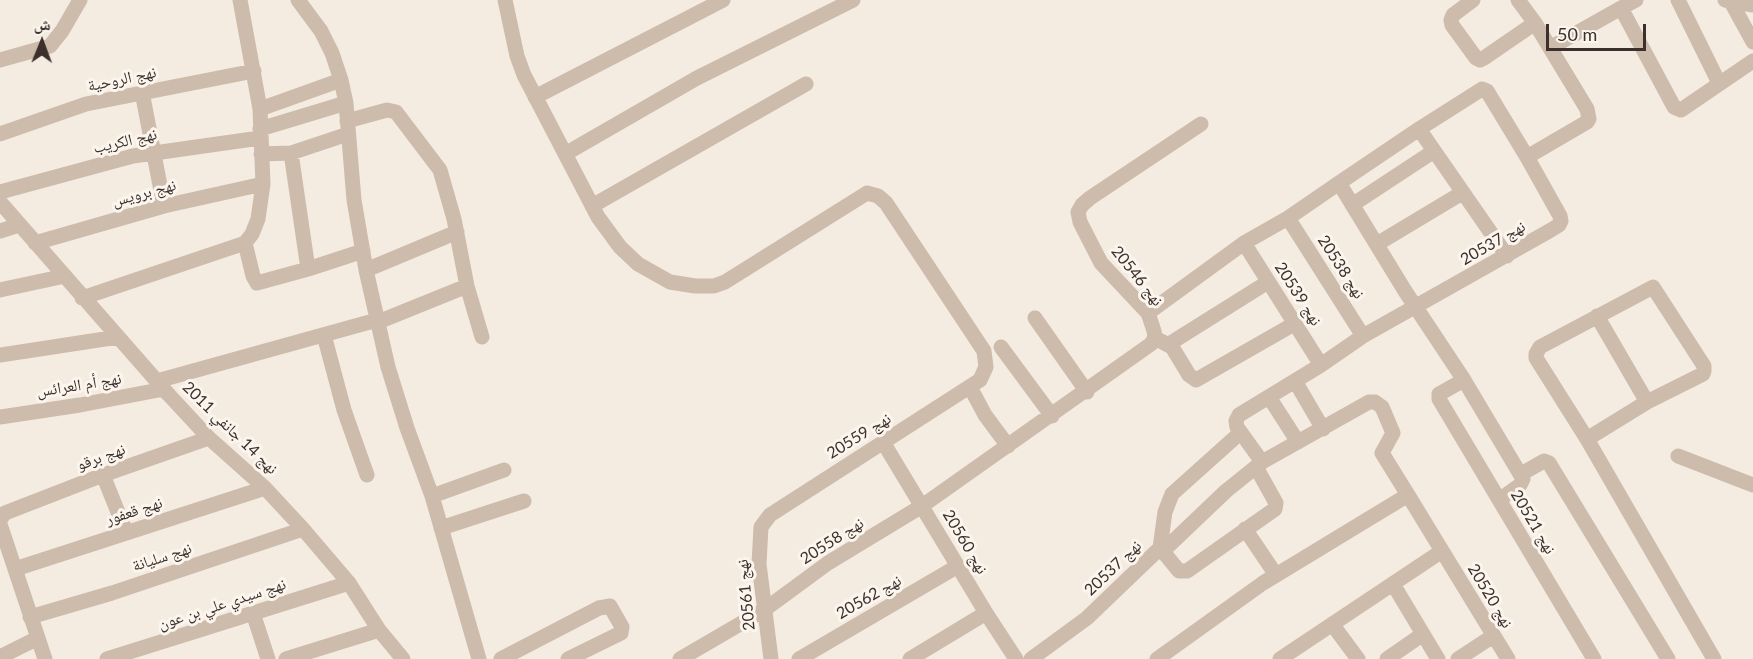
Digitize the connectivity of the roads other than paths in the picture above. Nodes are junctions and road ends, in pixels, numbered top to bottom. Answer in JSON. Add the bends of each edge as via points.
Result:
{"nodes":[{"id":1,"x":80,"y":0,"type":"edge"},
{"id":2,"x":240,"y":0,"type":"edge"},
{"id":3,"x":297,"y":0,"type":"edge"},
{"id":4,"x":505,"y":0,"type":"edge"},
{"id":5,"x":723,"y":0,"type":"edge"},
{"id":6,"x":853,"y":0,"type":"edge"},
{"id":7,"x":1473,"y":0,"type":"edge"},
{"id":8,"x":1518,"y":0,"type":"edge"},
{"id":9,"x":1636,"y":0,"type":"edge"},
{"id":10,"x":1678,"y":0,"type":"edge"},
{"id":11,"x":1728,"y":1,"type":"edge"},
{"id":12,"x":1753,"y":5,"type":"edge"},
{"id":13,"x":1621,"y":9,"type":"junction"},
{"id":14,"x":1535,"y":23,"type":"junction"},
{"id":15,"x":1753,"y":42,"type":"edge"},
{"id":16,"x":1550,"y":48,"type":"junction"},
{"id":17,"x":0,"y":60,"type":"edge"},
{"id":18,"x":1753,"y":61,"type":"edge"},
{"id":19,"x":254,"y":71,"type":"junction"},
{"id":20,"x":341,"y":80,"type":"junction"},
{"id":21,"x":1719,"y":83,"type":"junction"},
{"id":22,"x":806,"y":84,"type":"dead end"},
{"id":23,"x":142,"y":92,"type":"junction"},
{"id":24,"x":535,"y":97,"type":"junction"},
{"id":25,"x":346,"y":103,"type":"junction"},
{"id":26,"x":260,"y":109,"type":"junction"},
{"id":27,"x":1201,"y":124,"type":"dead end"},
{"id":28,"x":347,"y":127,"type":"junction"},
{"id":29,"x":1419,"y":129,"type":"junction"},
{"id":30,"x":260,"y":133,"type":"junction"},
{"id":31,"x":0,"y":134,"type":"edge"},
{"id":32,"x":153,"y":152,"type":"junction"},
{"id":33,"x":1434,"y":152,"type":"junction"},
{"id":34,"x":291,"y":153,"type":"junction"},
{"id":35,"x":261,"y":154,"type":"junction"},
{"id":36,"x":565,"y":154,"type":"junction"},
{"id":37,"x":1527,"y":157,"type":"junction"},
{"id":38,"x":1339,"y":183,"type":"junction"},
{"id":39,"x":263,"y":184,"type":"junction"},
{"id":40,"x":0,"y":192,"type":"edge"},
{"id":41,"x":1462,"y":193,"type":"junction"},
{"id":42,"x":0,"y":202,"type":"edge"},
{"id":43,"x":1352,"y":205,"type":"junction"},
{"id":44,"x":164,"y":206,"type":"junction"},
{"id":45,"x":592,"y":206,"type":"junction"},
{"id":46,"x":1288,"y":218,"type":"junction"},
{"id":47,"x":19,"y":225,"type":"junction"},
{"id":48,"x":0,"y":231,"type":"edge"},
{"id":49,"x":457,"y":232,"type":"junction"},
{"id":50,"x":35,"y":243,"type":"junction"},
{"id":51,"x":245,"y":243,"type":"junction"},
{"id":52,"x":1244,"y":243,"type":"junction"},
{"id":53,"x":1377,"y":244,"type":"junction"},
{"id":54,"x":363,"y":251,"type":"junction"},
{"id":55,"x":1507,"y":256,"type":"junction"},
{"id":56,"x":308,"y":269,"type":"junction"},
{"id":57,"x":366,"y":270,"type":"junction"},
{"id":58,"x":65,"y":276,"type":"junction"},
{"id":59,"x":1268,"y":282,"type":"junction"},
{"id":60,"x":467,"y":286,"type":"junction"},
{"id":61,"x":0,"y":290,"type":"edge"},
{"id":62,"x":82,"y":298,"type":"junction"},
{"id":63,"x":1417,"y":307,"type":"junction"},
{"id":64,"x":1148,"y":313,"type":"junction"},
{"id":65,"x":1597,"y":316,"type":"junction"},
{"id":66,"x":1035,"y":318,"type":"dead end"},
{"id":67,"x":378,"y":321,"type":"junction"},
{"id":68,"x":1294,"y":324,"type":"junction"},
{"id":69,"x":324,"y":335,"type":"junction"},
{"id":70,"x":1363,"y":336,"type":"junction"},
{"id":71,"x":118,"y":337,"type":"junction"},
{"id":72,"x":482,"y":337,"type":"dead end"},
{"id":73,"x":1162,"y":341,"type":"junction"},
{"id":74,"x":1001,"y":347,"type":"dead end"},
{"id":75,"x":0,"y":355,"type":"edge"},
{"id":76,"x":1324,"y":362,"type":"junction"},
{"id":77,"x":1464,"y":380,"type":"junction"},
{"id":78,"x":1294,"y":381,"type":"junction"},
{"id":79,"x":975,"y":384,"type":"junction"},
{"id":80,"x":161,"y":385,"type":"junction"},
{"id":81,"x":1086,"y":392,"type":"junction"},
{"id":82,"x":1269,"y":397,"type":"junction"},
{"id":83,"x":1647,"y":402,"type":"junction"},
{"id":84,"x":1052,"y":416,"type":"junction"},
{"id":85,"x":0,"y":417,"type":"edge"},
{"id":86,"x":1323,"y":429,"type":"junction"},
{"id":87,"x":1240,"y":433,"type":"junction"},
{"id":88,"x":210,"y":438,"type":"junction"},
{"id":89,"x":1587,"y":439,"type":"junction"},
{"id":90,"x":884,"y":442,"type":"junction"},
{"id":91,"x":1298,"y":442,"type":"junction"},
{"id":92,"x":1008,"y":446,"type":"junction"},
{"id":93,"x":1678,"y":456,"type":"dead end"},
{"id":94,"x":1259,"y":465,"type":"junction"},
{"id":95,"x":504,"y":470,"type":"dead end"},
{"id":96,"x":1521,"y":474,"type":"junction"},
{"id":97,"x":103,"y":475,"type":"junction"},
{"id":98,"x":367,"y":476,"type":"dead end"},
{"id":99,"x":1753,"y":485,"type":"edge"},
{"id":100,"x":265,"y":488,"type":"junction"},
{"id":101,"x":1408,"y":495,"type":"junction"},
{"id":102,"x":432,"y":496,"type":"junction"},
{"id":103,"x":1499,"y":500,"type":"junction"},
{"id":104,"x":524,"y":501,"type":"dead end"},
{"id":105,"x":922,"y":506,"type":"junction"},
{"id":106,"x":2,"y":519,"type":"edge"},
{"id":107,"x":761,"y":527,"type":"joint"},
{"id":108,"x":441,"y":528,"type":"junction"},
{"id":109,"x":303,"y":529,"type":"junction"},
{"id":110,"x":1245,"y":529,"type":"junction"},
{"id":111,"x":126,"y":532,"type":"junction"},
{"id":112,"x":1161,"y":549,"type":"junction"},
{"id":113,"x":1442,"y":551,"type":"junction"},
{"id":114,"x":13,"y":562,"type":"junction"},
{"id":115,"x":958,"y":566,"type":"junction"},
{"id":116,"x":1276,"y":575,"type":"junction"},
{"id":117,"x":349,"y":583,"type":"junction"},
{"id":118,"x":1393,"y":584,"type":"junction"},
{"id":119,"x":764,"y":610,"type":"junction"},
{"id":120,"x":253,"y":613,"type":"junction"},
{"id":121,"x":982,"y":615,"type":"junction"},
{"id":122,"x":30,"y":617,"type":"junction"},
{"id":123,"x":1332,"y":624,"type":"junction"},
{"id":124,"x":379,"y":630,"type":"junction"},
{"id":125,"x":1423,"y":634,"type":"junction"},
{"id":126,"x":1493,"y":636,"type":"junction"},
{"id":127,"x":38,"y":638,"type":"junction"},
{"id":128,"x":0,"y":657,"type":"edge"},
{"id":129,"x":45,"y":659,"type":"edge"},
{"id":130,"x":107,"y":659,"type":"edge"},
{"id":131,"x":268,"y":659,"type":"edge"},
{"id":132,"x":286,"y":659,"type":"edge"},
{"id":133,"x":404,"y":659,"type":"edge"},
{"id":134,"x":479,"y":659,"type":"edge"},
{"id":135,"x":501,"y":659,"type":"edge"},
{"id":136,"x":568,"y":659,"type":"edge"},
{"id":137,"x":680,"y":659,"type":"edge"},
{"id":138,"x":771,"y":659,"type":"edge"},
{"id":139,"x":799,"y":659,"type":"edge"},
{"id":140,"x":910,"y":659,"type":"edge"},
{"id":141,"x":1016,"y":659,"type":"edge"},
{"id":142,"x":1031,"y":659,"type":"edge"},
{"id":143,"x":1157,"y":659,"type":"edge"},
{"id":144,"x":1280,"y":659,"type":"edge"},
{"id":145,"x":1358,"y":659,"type":"edge"},
{"id":146,"x":1387,"y":659,"type":"edge"},
{"id":147,"x":1438,"y":659,"type":"edge"},
{"id":148,"x":1458,"y":659,"type":"edge"},
{"id":149,"x":1508,"y":659,"type":"edge"},
{"id":150,"x":1594,"y":659,"type":"edge"},
{"id":151,"x":1668,"y":659,"type":"edge"},
{"id":152,"x":1714,"y":659,"type":"edge"}],
"edges":[{"from":1,"to":17,"type":"street","via":[[50,46]]},
{"from":2,"to":19,"type":"street"},
{"from":3,"to":20,"type":"street","via":[[321,31]]},
{"from":4,"to":24,"type":"street","via":[[517,56]]},
{"from":5,"to":24,"type":"street"},
{"from":6,"to":36,"type":"street","via":[[697,78]]},
{"from":7,"to":14,"type":"street","via":[[1453,15],[1452,26],[1480,60]]},
{"from":8,"to":14,"type":"street"},
{"from":9,"to":13,"type":"street"},
{"from":10,"to":21,"type":"street"},
{"from":11,"to":12,"type":"street"},
{"from":11,"to":15,"type":"street"},
{"from":13,"to":16,"type":"street"},
{"from":13,"to":21,"type":"street","via":[[1674,107],[1682,110]]},
{"from":14,"to":16,"type":"street"},
{"from":16,"to":37,"type":"street","via":[[1589,118]]},
{"from":18,"to":21,"type":"street"},
{"from":19,"to":23,"type":"street","name":"نهج الروحية"},
{"from":19,"to":26,"type":"street"},
{"from":20,"to":25,"type":"street"},
{"from":20,"to":26,"type":"street"},
{"from":22,"to":45,"type":"street"},
{"from":23,"to":31,"type":"street","name":"نهج الروحية","via":[[86,104]]},
{"from":23,"to":32,"type":"street"},
{"from":24,"to":36,"type":"street"},
{"from":25,"to":28,"type":"street"},
{"from":25,"to":30,"type":"street","name":"نهج الكريب"},
{"from":26,"to":30,"type":"street"},
{"from":27,"to":64,"type":"street","name":"نهج 20546","via":[[1090,198],[1078,212],[1101,263]]},
{"from":28,"to":34,"type":"street"},
{"from":28,"to":49,"type":"street","via":[[387,110],[400,115],[442,174]]},
{"from":28,"to":54,"type":"street"},
{"from":29,"to":33,"type":"street"},
{"from":29,"to":37,"type":"street","via":[[1482,89],[1487,91]]},
{"from":29,"to":38,"type":"street"},
{"from":30,"to":32,"type":"street","name":"نهج الكريب"},
{"from":30,"to":35,"type":"street"},
{"from":32,"to":40,"type":"street","name":"نهج الكريب"},
{"from":32,"to":44,"type":"street"},
{"from":33,"to":41,"type":"street"},
{"from":33,"to":43,"type":"street"},
{"from":34,"to":35,"type":"street"},
{"from":34,"to":56,"type":"street"},
{"from":35,"to":39,"type":"street"},
{"from":36,"to":45,"type":"street"},
{"from":37,"to":55,"type":"street","name":"نهج 20537","via":[[1560,216],[1559,225]]},
{"from":38,"to":43,"type":"street"},
{"from":38,"to":46,"type":"street"},
{"from":39,"to":44,"type":"street","name":"نهج برويس"},
{"from":39,"to":51,"type":"street","via":[[258,219]]},
{"from":41,"to":53,"type":"street"},
{"from":41,"to":55,"type":"street"},
{"from":42,"to":47,"type":"street","name":"نهج 14 جانفي 2011"},
{"from":43,"to":53,"type":"street"},
{"from":44,"to":50,"type":"street","name":"نهج برويس"},
{"from":45,"to":79,"type":"street","via":[[620,247],[638,264],[670,282],[714,286],[867,193],[878,196],[984,351],[986,367]]},
{"from":46,"to":52,"type":"street"},
{"from":46,"to":70,"type":"street","name":"نهج 20538"},
{"from":47,"to":48,"type":"street"},
{"from":47,"to":50,"type":"street","name":"نهج 14 جانفي 2011"},
{"from":49,"to":57,"type":"street"},
{"from":49,"to":60,"type":"street"},
{"from":50,"to":58,"type":"street","name":"نهج 14 جانفي 2011"},
{"from":51,"to":56,"type":"street","via":[[256,282]]},
{"from":51,"to":62,"type":"street"},
{"from":52,"to":59,"type":"street","name":"نهج 20539"},
{"from":52,"to":64,"type":"street"},
{"from":53,"to":63,"type":"street"},
{"from":54,"to":56,"type":"street"},
{"from":54,"to":57,"type":"street"},
{"from":55,"to":63,"type":"street","name":"نهج 20537"},
{"from":57,"to":67,"type":"street"},
{"from":58,"to":61,"type":"street"},
{"from":58,"to":62,"type":"street","name":"نهج 14 جانفي 2011"},
{"from":59,"to":68,"type":"street","name":"نهج 20539"},
{"from":59,"to":73,"type":"street"},
{"from":60,"to":67,"type":"street","name":"نهج أم العرائس"},
{"from":60,"to":72,"type":"street"},
{"from":62,"to":71,"type":"street","name":"نهج 14 جانفي 2011"},
{"from":63,"to":70,"type":"street","name":"نهج 20537"},
{"from":63,"to":77,"type":"street"},
{"from":64,"to":73,"type":"street","name":"نهج 20546"},
{"from":65,"to":83,"type":"street"},
{"from":65,"to":83,"type":"street","via":[[1653,287],[1704,366],[1703,374]]},
{"from":65,"to":89,"type":"street","via":[[1540,347],[1536,354]]},
{"from":66,"to":81,"type":"street"},
{"from":67,"to":69,"type":"street","name":"نهج أم العرائس"},
{"from":67,"to":102,"type":"street","via":[[388,368]]},
{"from":68,"to":73,"type":"street","name":"نهج 20546","via":[[1196,380]]},
{"from":68,"to":76,"type":"street","name":"نهج 20539"},
{"from":69,"to":80,"type":"street","name":"نهج أم العرائس"},
{"from":69,"to":98,"type":"street"},
{"from":70,"to":76,"type":"street","name":"نهج 20537"},
{"from":71,"to":75,"type":"street"},
{"from":71,"to":80,"type":"street","name":"نهج 14 جانفي 2011"},
{"from":73,"to":81,"type":"street","via":[[1151,344]]},
{"from":74,"to":84,"type":"street"},
{"from":76,"to":78,"type":"street","name":"نهج 20537"},
{"from":77,"to":96,"type":"street"},
{"from":77,"to":103,"type":"street","name":"نهج 20521","via":[[1439,394],[1439,399]]},
{"from":78,"to":82,"type":"street","name":"نهج 20537"},
{"from":78,"to":86,"type":"street"},
{"from":79,"to":90,"type":"street","name":"نهج 20559"},
{"from":79,"to":92,"type":"street","via":[[985,415]]},
{"from":80,"to":85,"type":"street","name":"نهج أم العرائس","via":[[80,405]]},
{"from":80,"to":88,"type":"street","name":"نهج 14 جانفي 2011"},
{"from":81,"to":84,"type":"street"},
{"from":82,"to":87,"type":"street","name":"نهج 20537","via":[[1239,415],[1236,424]]},
{"from":82,"to":91,"type":"street"},
{"from":83,"to":89,"type":"street"},
{"from":84,"to":92,"type":"street"},
{"from":86,"to":91,"type":"street"},
{"from":86,"to":101,"type":"street","name":"نهج 20520","via":[[1369,402],[1382,407],[1393,433],[1383,453]]},
{"from":87,"to":94,"type":"street"},
{"from":87,"to":112,"type":"street","name":"نهج 20537","via":[[1172,494]]},
{"from":88,"to":97,"type":"street","name":"نهج برقو"},
{"from":88,"to":100,"type":"street","name":"نهج 14 جانفي 2011"},
{"from":89,"to":152,"type":"street"},
{"from":90,"to":105,"type":"street","name":"نهج 20560"},
{"from":90,"to":107,"type":"street","name":"نهج 20559","via":[[770,515]]},
{"from":91,"to":94,"type":"street"},
{"from":92,"to":105,"type":"street"},
{"from":93,"to":99,"type":"street"},
{"from":94,"to":110,"type":"street","via":[[1276,505]]},
{"from":94,"to":112,"type":"street"},
{"from":95,"to":102,"type":"street"},
{"from":96,"to":103,"type":"street","via":[[1523,482]]},
{"from":96,"to":151,"type":"street","via":[[1544,461],[1549,463]]},
{"from":97,"to":106,"type":"street","name":"نهج برقو"},
{"from":97,"to":111,"type":"street"},
{"from":100,"to":109,"type":"street","name":"نهج 14 جانفي 2011"},
{"from":100,"to":111,"type":"street","name":"نهج قعفور"},
{"from":101,"to":113,"type":"street","name":"نهج 20520"},
{"from":101,"to":116,"type":"street"},
{"from":102,"to":108,"type":"street"},
{"from":103,"to":150,"type":"street","name":"نهج 20521"},
{"from":104,"to":108,"type":"street"},
{"from":105,"to":115,"type":"street","name":"نهج 20560"},
{"from":105,"to":119,"type":"street","name":"نهج 20558","via":[[828,563]]},
{"from":106,"to":114,"type":"street"},
{"from":107,"to":119,"type":"street","name":"نهج 20561","via":[[759,564]]},
{"from":108,"to":134,"type":"street"},
{"from":109,"to":117,"type":"street","name":"نهج 14 جانفي 2011"},
{"from":109,"to":122,"type":"street","name":"نهج سليانة"},
{"from":110,"to":112,"type":"street","via":[[1184,572]]},
{"from":110,"to":116,"type":"street"},
{"from":111,"to":114,"type":"street","name":"نهج قعفور"},
{"from":112,"to":142,"type":"street","name":"نهج 20537","via":[[1087,618]]},
{"from":113,"to":118,"type":"street"},
{"from":113,"to":126,"type":"street","name":"نهج 20520"},
{"from":114,"to":122,"type":"street"},
{"from":115,"to":121,"type":"street","name":"نهج 20560"},
{"from":115,"to":139,"type":"street","name":"نهج 20562"},
{"from":116,"to":143,"type":"street"},
{"from":117,"to":120,"type":"street","name":"نهج سيدي علي بن عون"},
{"from":117,"to":124,"type":"street","name":"نهج 14 جانفي 2011"},
{"from":118,"to":123,"type":"street"},
{"from":118,"to":125,"type":"street"},
{"from":119,"to":137,"type":"street","name":"نهج 20558"},
{"from":119,"to":138,"type":"street","name":"نهج 20561"},
{"from":120,"to":130,"type":"street","name":"نهج سيدي علي بن عون"},
{"from":120,"to":131,"type":"street"},
{"from":121,"to":140,"type":"street"},
{"from":121,"to":141,"type":"street","name":"نهج 20560"},
{"from":122,"to":127,"type":"street"},
{"from":123,"to":144,"type":"street"},
{"from":123,"to":145,"type":"street"},
{"from":124,"to":132,"type":"street"},
{"from":124,"to":133,"type":"street","name":"نهج 14 جانفي 2011"},
{"from":125,"to":146,"type":"street"},
{"from":125,"to":147,"type":"street"},
{"from":126,"to":148,"type":"street"},
{"from":126,"to":149,"type":"street","name":"نهج 20520"},
{"from":127,"to":128,"type":"street"},
{"from":127,"to":129,"type":"street"},
{"from":135,"to":136,"type":"street","via":[[599,608],[610,606],[622,627],[621,633]]}]}
